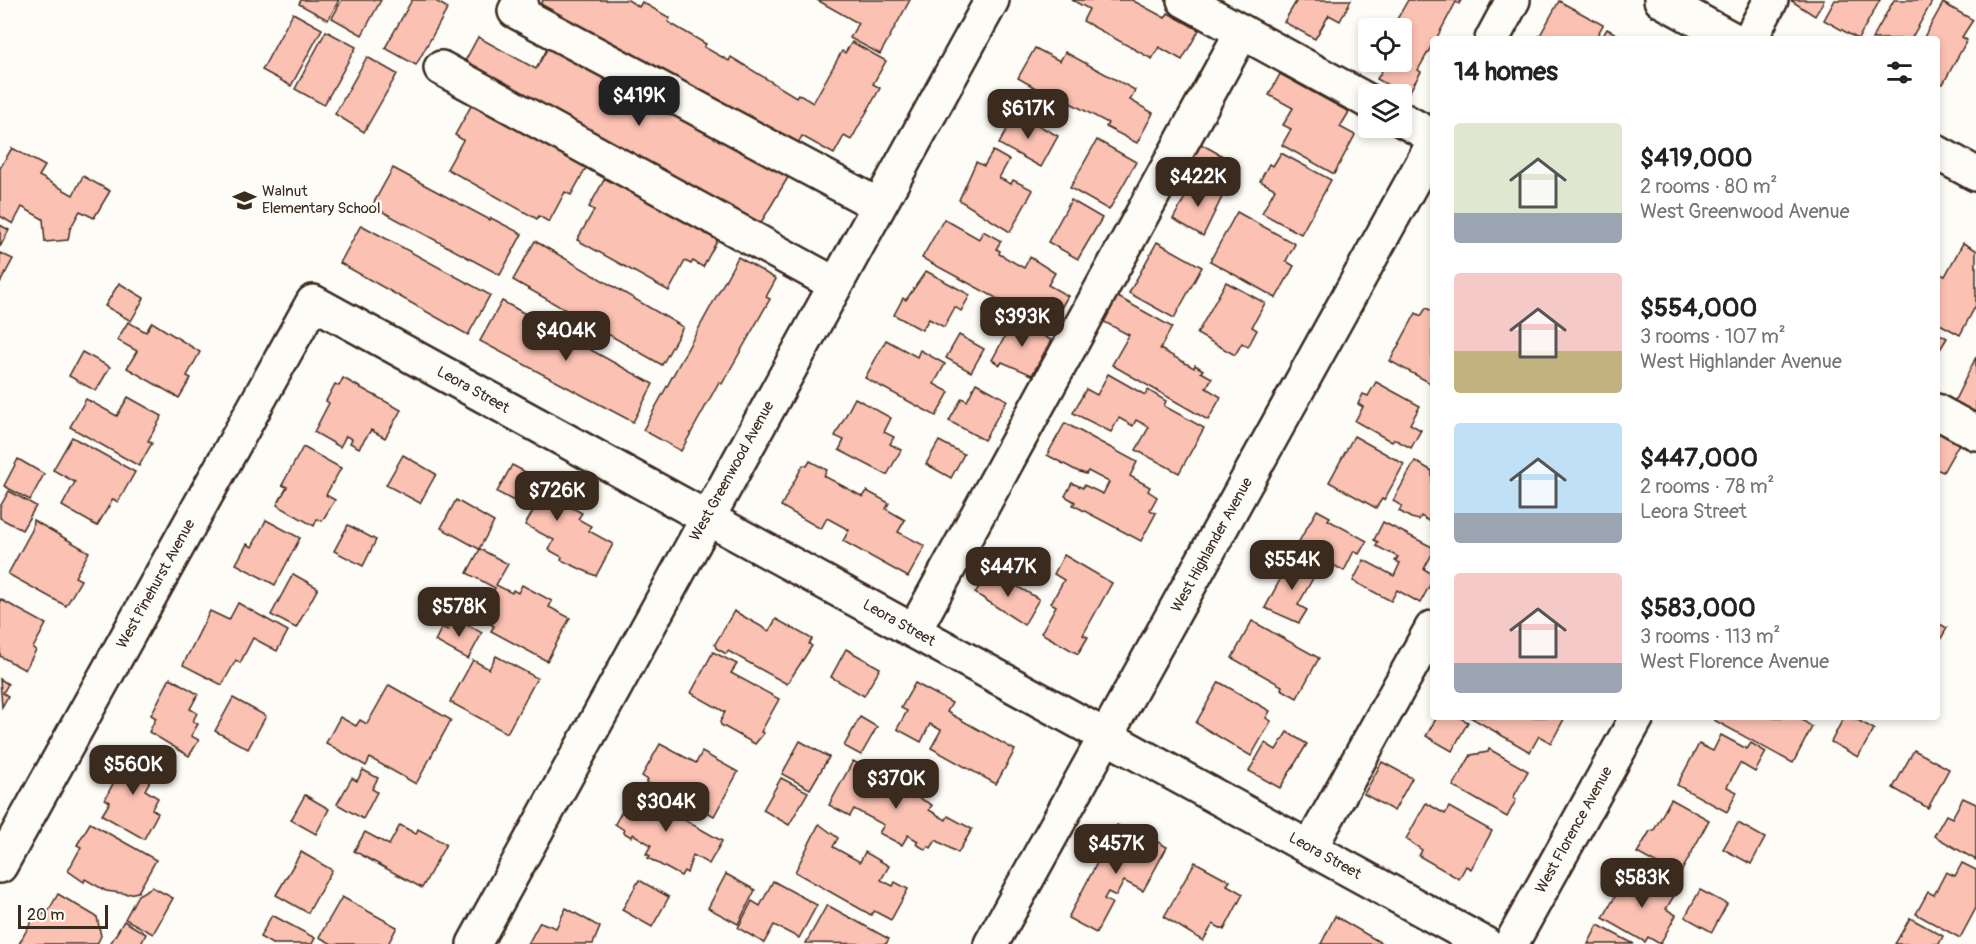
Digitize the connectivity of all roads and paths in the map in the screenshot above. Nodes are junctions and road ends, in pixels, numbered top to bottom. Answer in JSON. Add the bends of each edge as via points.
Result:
{"nodes":[{"id":1,"x":521,"y":0,"type":"edge"},
{"id":2,"x":992,"y":0,"type":"edge"},
{"id":3,"x":1184,"y":0,"type":"edge"},
{"id":4,"x":1513,"y":0,"type":"edge"},
{"id":5,"x":1661,"y":0,"type":"edge"},
{"id":6,"x":1771,"y":0,"type":"edge"},
{"id":7,"x":1242,"y":32,"type":"junction"},
{"id":8,"x":1494,"y":36,"type":"edge"},
{"id":9,"x":1727,"y":36,"type":"edge"},
{"id":10,"x":1752,"y":36,"type":"edge"},
{"id":11,"x":441,"y":68,"type":"dead end"},
{"id":12,"x":1358,"y":96,"type":"edge"},
{"id":13,"x":1412,"y":125,"type":"edge"},
{"id":14,"x":1430,"y":135,"type":"edge"},
{"id":15,"x":1430,"y":150,"type":"edge"},
{"id":16,"x":1940,"y":161,"type":"edge"},
{"id":17,"x":1976,"y":174,"type":"edge"},
{"id":18,"x":878,"y":205,"type":"junction"},
{"id":19,"x":835,"y":284,"type":"junction"},
{"id":20,"x":313,"y":302,"type":"joint"},
{"id":21,"x":1940,"y":413,"type":"edge"},
{"id":22,"x":1976,"y":433,"type":"edge"},
{"id":23,"x":706,"y":517,"type":"junction"},
{"id":24,"x":914,"y":631,"type":"junction"},
{"id":25,"x":1430,"y":632,"type":"edge"},
{"id":26,"x":1635,"y":720,"type":"edge"},
{"id":27,"x":1106,"y":736,"type":"junction"},
{"id":28,"x":1310,"y":848,"type":"junction"},
{"id":29,"x":0,"y":866,"type":"edge"},
{"id":30,"x":474,"y":944,"type":"edge"},
{"id":31,"x":991,"y":944,"type":"edge"},
{"id":32,"x":1485,"y":944,"type":"edge"},
{"id":33,"x":1511,"y":944,"type":"edge"}],
"edges":[{"from":1,"to":18,"type":"street","via":[[515,11]]},
{"from":2,"to":18,"type":"street","name":"West Greenwood Avenue"},
{"from":3,"to":7,"type":"street"},
{"from":4,"to":8,"type":"street"},
{"from":5,"to":9,"type":"street"},
{"from":6,"to":10,"type":"street"},
{"from":7,"to":12,"type":"street"},
{"from":7,"to":24,"type":"street"},
{"from":11,"to":19,"type":"street"},
{"from":13,"to":14,"type":"street"},
{"from":15,"to":27,"type":"street","name":"West Highlander Avenue"},
{"from":16,"to":17,"type":"street"},
{"from":18,"to":19,"type":"street","name":"West Greenwood Avenue"},
{"from":19,"to":23,"type":"street","name":"West Greenwood Avenue"},
{"from":20,"to":23,"type":"street","name":"Leora Street"},
{"from":20,"to":29,"type":"street","name":"West Pinehurst Avenue"},
{"from":21,"to":22,"type":"street"},
{"from":23,"to":24,"type":"street","name":"Leora Street"},
{"from":23,"to":30,"type":"street","name":"West Greenwood Avenue"},
{"from":24,"to":27,"type":"street","name":"Leora Street"},
{"from":25,"to":28,"type":"street"},
{"from":26,"to":33,"type":"street","name":"West Florence Avenue"},
{"from":27,"to":28,"type":"street","name":"Leora Street"},
{"from":27,"to":31,"type":"street","name":"West Highlander Avenue"},
{"from":28,"to":32,"type":"street","name":"Leora Street"}]}
